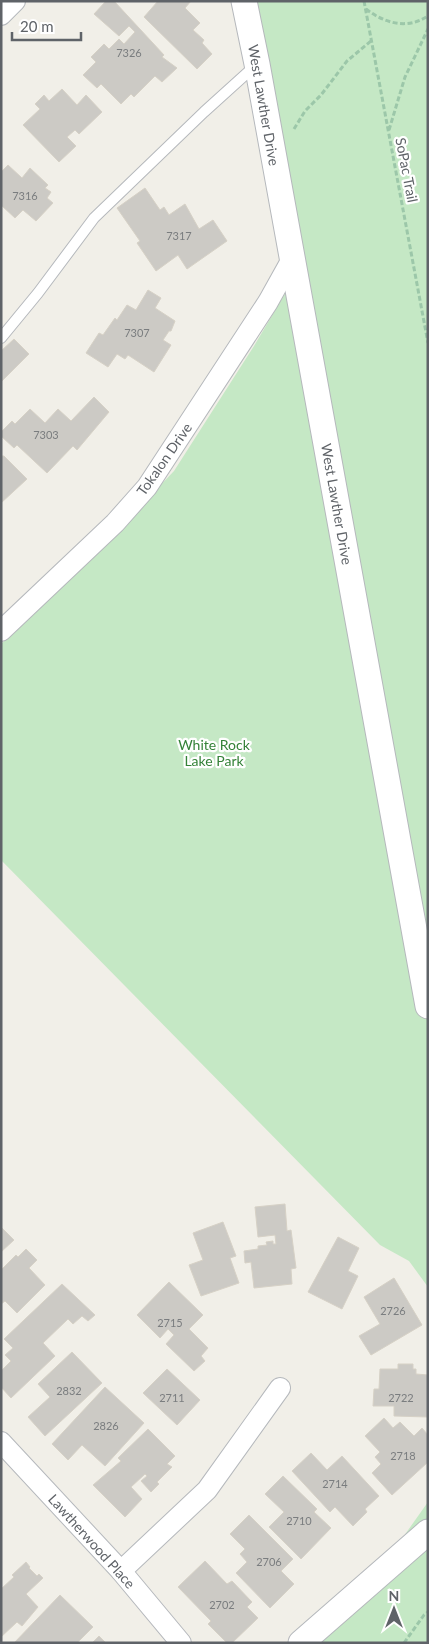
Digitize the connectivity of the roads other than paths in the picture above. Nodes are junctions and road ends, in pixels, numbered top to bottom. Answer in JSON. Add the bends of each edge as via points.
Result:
{"nodes":[{"id":1,"x":15,"y":1,"type":"edge"},
{"id":2,"x":244,"y":1,"type":"edge"},
{"id":3,"x":1,"y":15,"type":"edge"},
{"id":4,"x":257,"y":64,"type":"junction"},
{"id":5,"x":292,"y":259,"type":"junction"},
{"id":6,"x":1,"y":338,"type":"edge"},
{"id":7,"x":1,"y":631,"type":"edge"},
{"id":8,"x":428,"y":1006,"type":"edge"},
{"id":9,"x":280,"y":1388,"type":"dead end"},
{"id":10,"x":1,"y":1442,"type":"edge"},
{"id":11,"x":428,"y":1532,"type":"edge"},
{"id":12,"x":121,"y":1571,"type":"junction"},
{"id":13,"x":180,"y":1643,"type":"edge"},
{"id":14,"x":301,"y":1643,"type":"edge"}],
"edges":[{"from":1,"to":3,"type":"street"},
{"from":2,"to":4,"type":"street","name":"West Lawther Drive"},
{"from":4,"to":5,"type":"street","name":"West Lawther Drive"},
{"from":4,"to":6,"type":"lane","via":[[94,218]]},
{"from":5,"to":7,"type":"street","name":"Tokalon Drive","via":[[268,302],[147,487],[115,523]]},
{"from":5,"to":8,"type":"street","name":"West Lawther Drive"},
{"from":9,"to":12,"type":"street","via":[[207,1490]]},
{"from":10,"to":12,"type":"street","name":"Lawtherwood Place"},
{"from":11,"to":14,"type":"street"},
{"from":12,"to":13,"type":"street","name":"Lawtherwood Place"}]}
